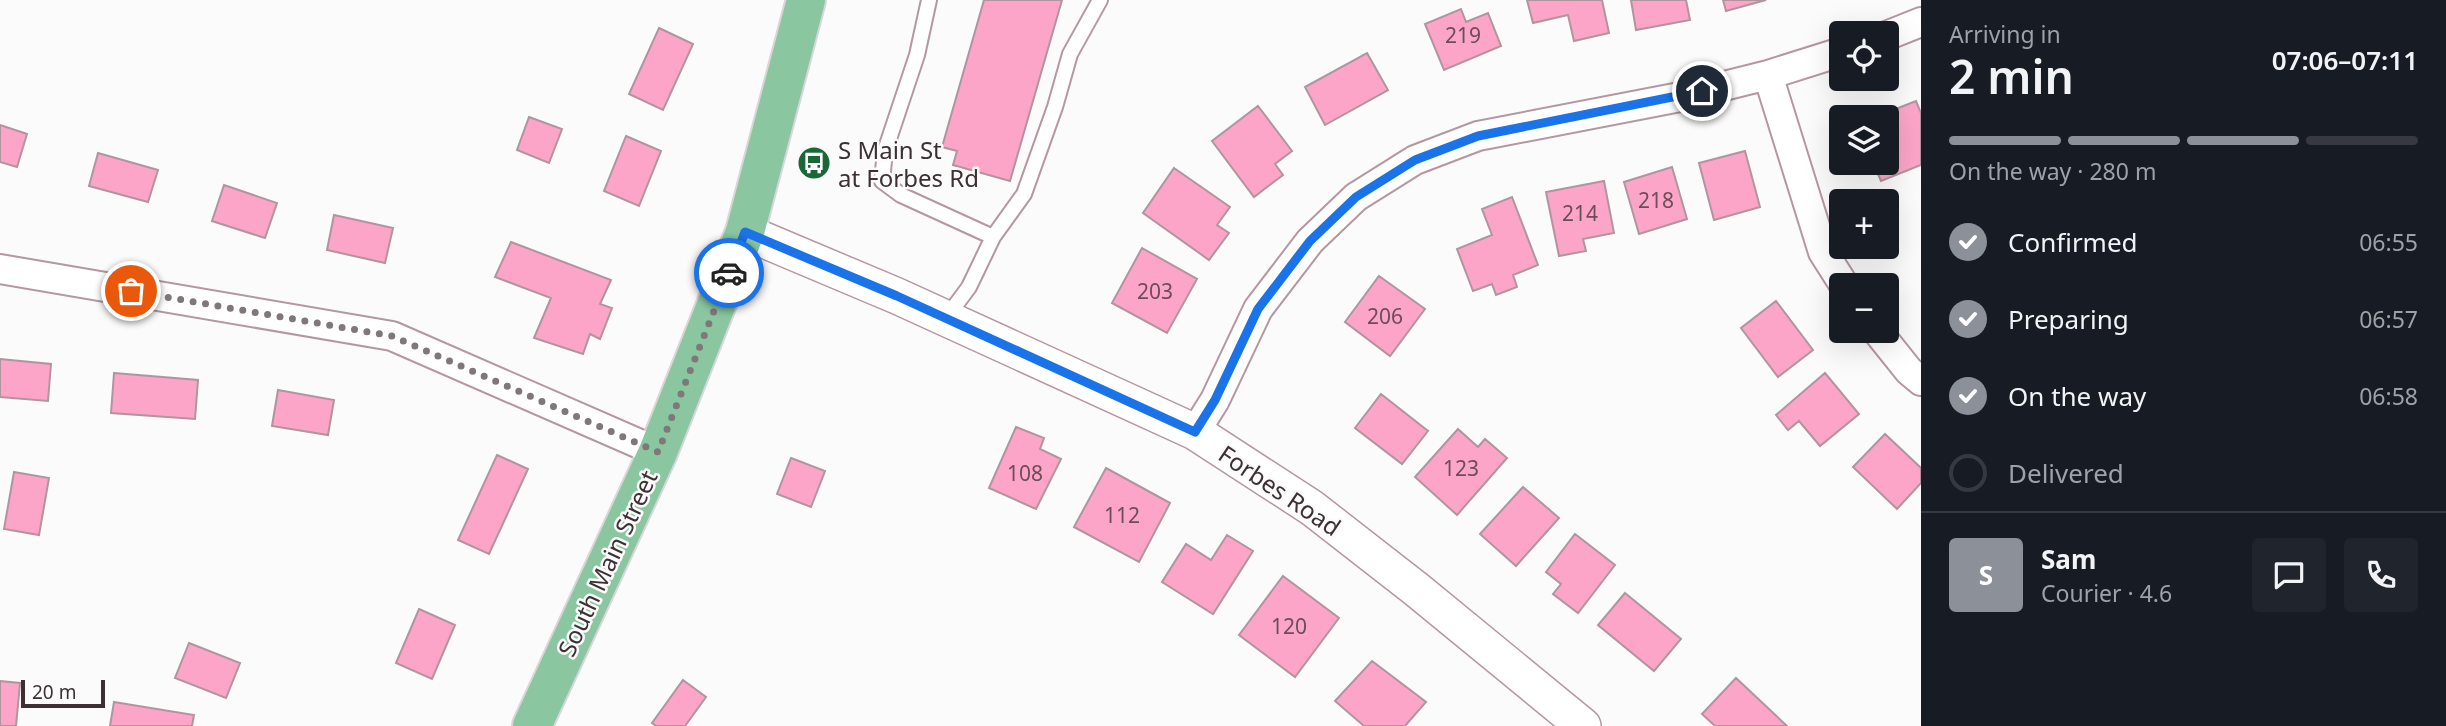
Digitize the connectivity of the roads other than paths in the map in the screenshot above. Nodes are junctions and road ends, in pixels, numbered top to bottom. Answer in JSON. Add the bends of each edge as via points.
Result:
{"nodes":[{"id":1,"x":806,"y":0,"type":"edge"},
{"id":2,"x":929,"y":0,"type":"edge"},
{"id":3,"x":1100,"y":0,"type":"edge"},
{"id":4,"x":1921,"y":22,"type":"edge"},
{"id":5,"x":1899,"y":31,"type":"edge"},
{"id":6,"x":1829,"y":56,"type":"edge"},
{"id":7,"x":1768,"y":75,"type":"junction"},
{"id":8,"x":745,"y":232,"type":"junction"},
{"id":9,"x":993,"y":237,"type":"junction"},
{"id":10,"x":0,"y":269,"type":"edge"},
{"id":11,"x":1836,"y":273,"type":"edge"},
{"id":12,"x":946,"y":318,"type":"junction"},
{"id":13,"x":1887,"y":343,"type":"edge"},
{"id":14,"x":1921,"y":381,"type":"edge"},
{"id":15,"x":1195,"y":432,"type":"junction"},
{"id":16,"x":658,"y":452,"type":"junction"},
{"id":17,"x":532,"y":726,"type":"edge"},
{"id":18,"x":1583,"y":726,"type":"edge"}],
"edges":[{"from":1,"to":8,"type":"main road","name":"South Main Street"},
{"from":2,"to":9,"type":"lane","via":[[917,55],[885,151],[882,181],[901,195]]},
{"from":3,"to":9,"type":"lane","via":[[1070,54],[1024,194]]},
{"from":4,"to":5,"type":"street"},
{"from":6,"to":7,"type":"street"},
{"from":7,"to":11,"type":"street","via":[[1823,252]]},
{"from":7,"to":15,"type":"street","via":[[1478,136],[1415,160],[1356,197],[1310,241],[1258,309]]},
{"from":8,"to":12,"type":"street","name":"Forbes Road"},
{"from":8,"to":16,"type":"main road","name":"South Main Street"},
{"from":9,"to":12,"type":"lane","via":[[969,287]]},
{"from":10,"to":16,"type":"street","via":[[392,336]]},
{"from":12,"to":15,"type":"street","name":"Forbes Road"},
{"from":13,"to":14,"type":"street"},
{"from":15,"to":18,"type":"street","name":"Forbes Road","via":[[1312,508]]},
{"from":16,"to":17,"type":"main road","name":"South Main Street"}]}
